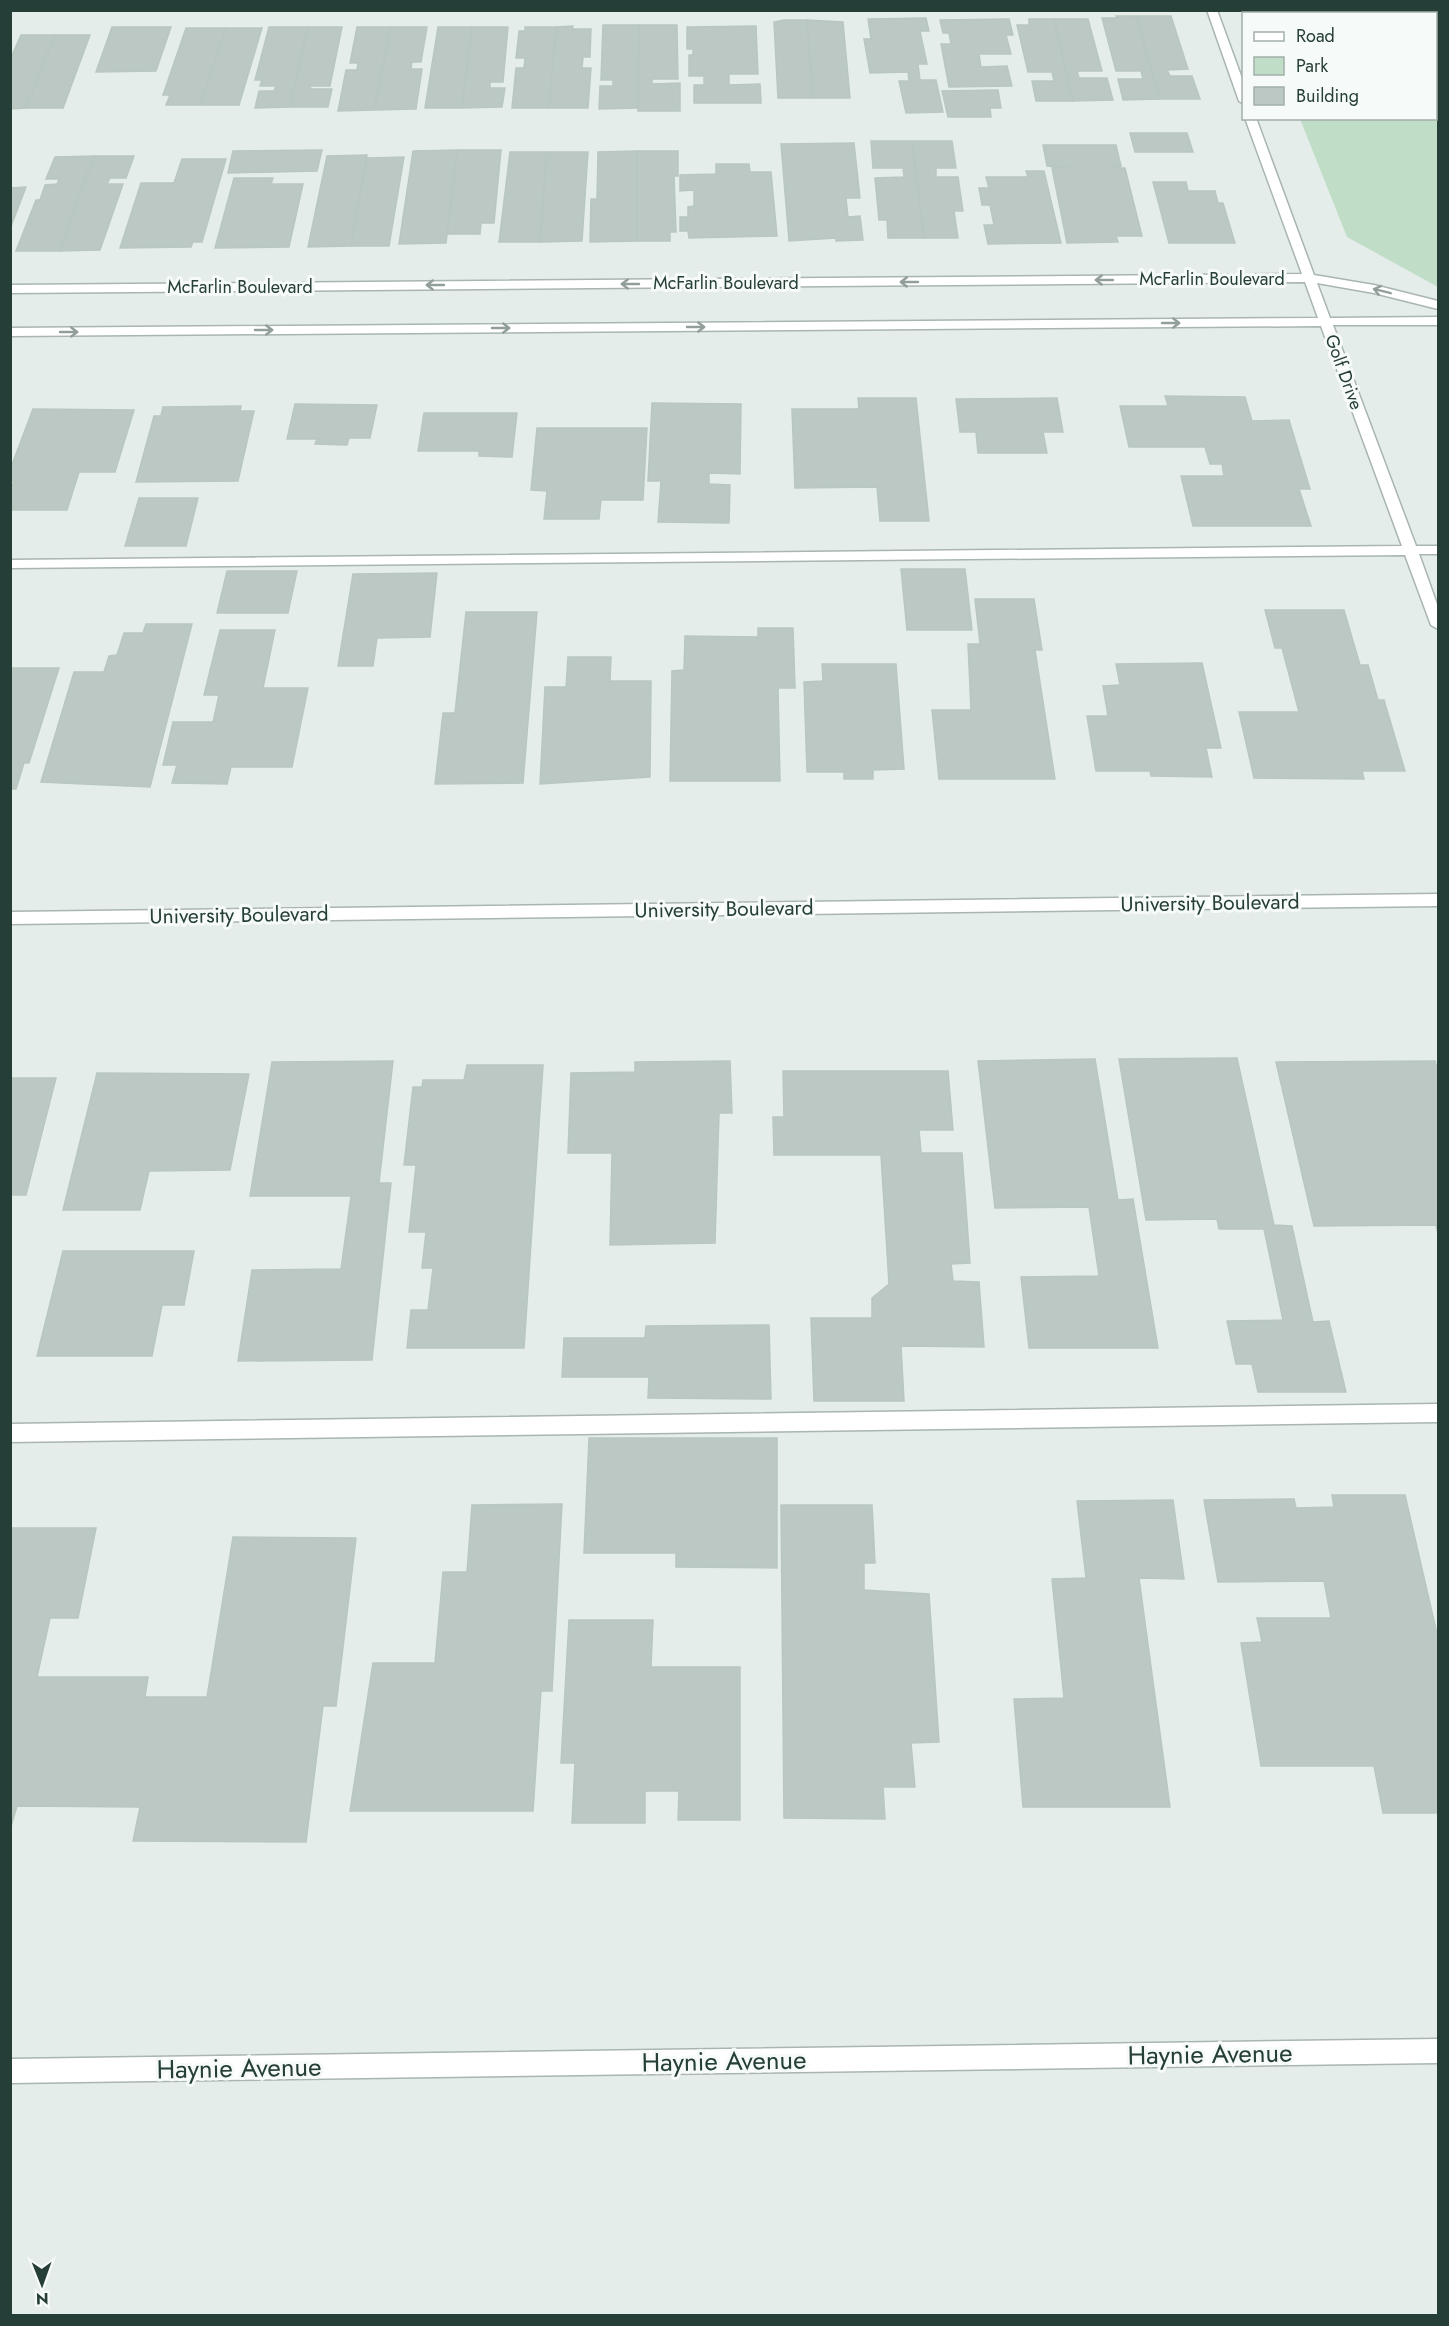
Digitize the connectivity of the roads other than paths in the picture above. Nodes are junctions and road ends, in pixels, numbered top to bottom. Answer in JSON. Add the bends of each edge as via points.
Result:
{"nodes":[{"id":1,"x":1212,"y":10,"type":"edge"},
{"id":2,"x":1242,"y":94,"type":"edge"},
{"id":3,"x":1251,"y":120,"type":"edge"},
{"id":4,"x":1310,"y":279,"type":"junction"},
{"id":5,"x":10,"y":289,"type":"edge"},
{"id":6,"x":1438,"y":304,"type":"edge"},
{"id":7,"x":1326,"y":321,"type":"junction"},
{"id":8,"x":1438,"y":321,"type":"edge"},
{"id":9,"x":10,"y":332,"type":"edge"},
{"id":10,"x":1410,"y":550,"type":"junction"},
{"id":11,"x":1438,"y":550,"type":"edge"},
{"id":12,"x":10,"y":564,"type":"edge"},
{"id":13,"x":1438,"y":625,"type":"edge"},
{"id":14,"x":1438,"y":900,"type":"edge"},
{"id":15,"x":10,"y":918,"type":"edge"},
{"id":16,"x":1438,"y":1413,"type":"edge"},
{"id":17,"x":10,"y":1433,"type":"edge"},
{"id":18,"x":1438,"y":2051,"type":"edge"},
{"id":19,"x":10,"y":2071,"type":"edge"}],
"edges":[{"from":1,"to":2,"type":"street"},
{"from":3,"to":4,"type":"street","name":"Golf Drive"},
{"from":4,"to":5,"type":"street","name":"McFarlin Boulevard","one_way":true},
{"from":6,"to":4,"type":"street","name":"McFarlin Boulevard","one_way":true},
{"from":4,"to":7,"type":"street","name":"Golf Drive"},
{"from":7,"to":8,"type":"street"},
{"from":9,"to":7,"type":"street","one_way":true},
{"from":7,"to":10,"type":"street","name":"Golf Drive"},
{"from":10,"to":11,"type":"street"},
{"from":10,"to":12,"type":"street"},
{"from":10,"to":13,"type":"street","name":"Golf Drive"},
{"from":14,"to":15,"type":"street","name":"University Boulevard"},
{"from":16,"to":17,"type":"street"},
{"from":18,"to":19,"type":"street","name":"Haynie Avenue"}]}
